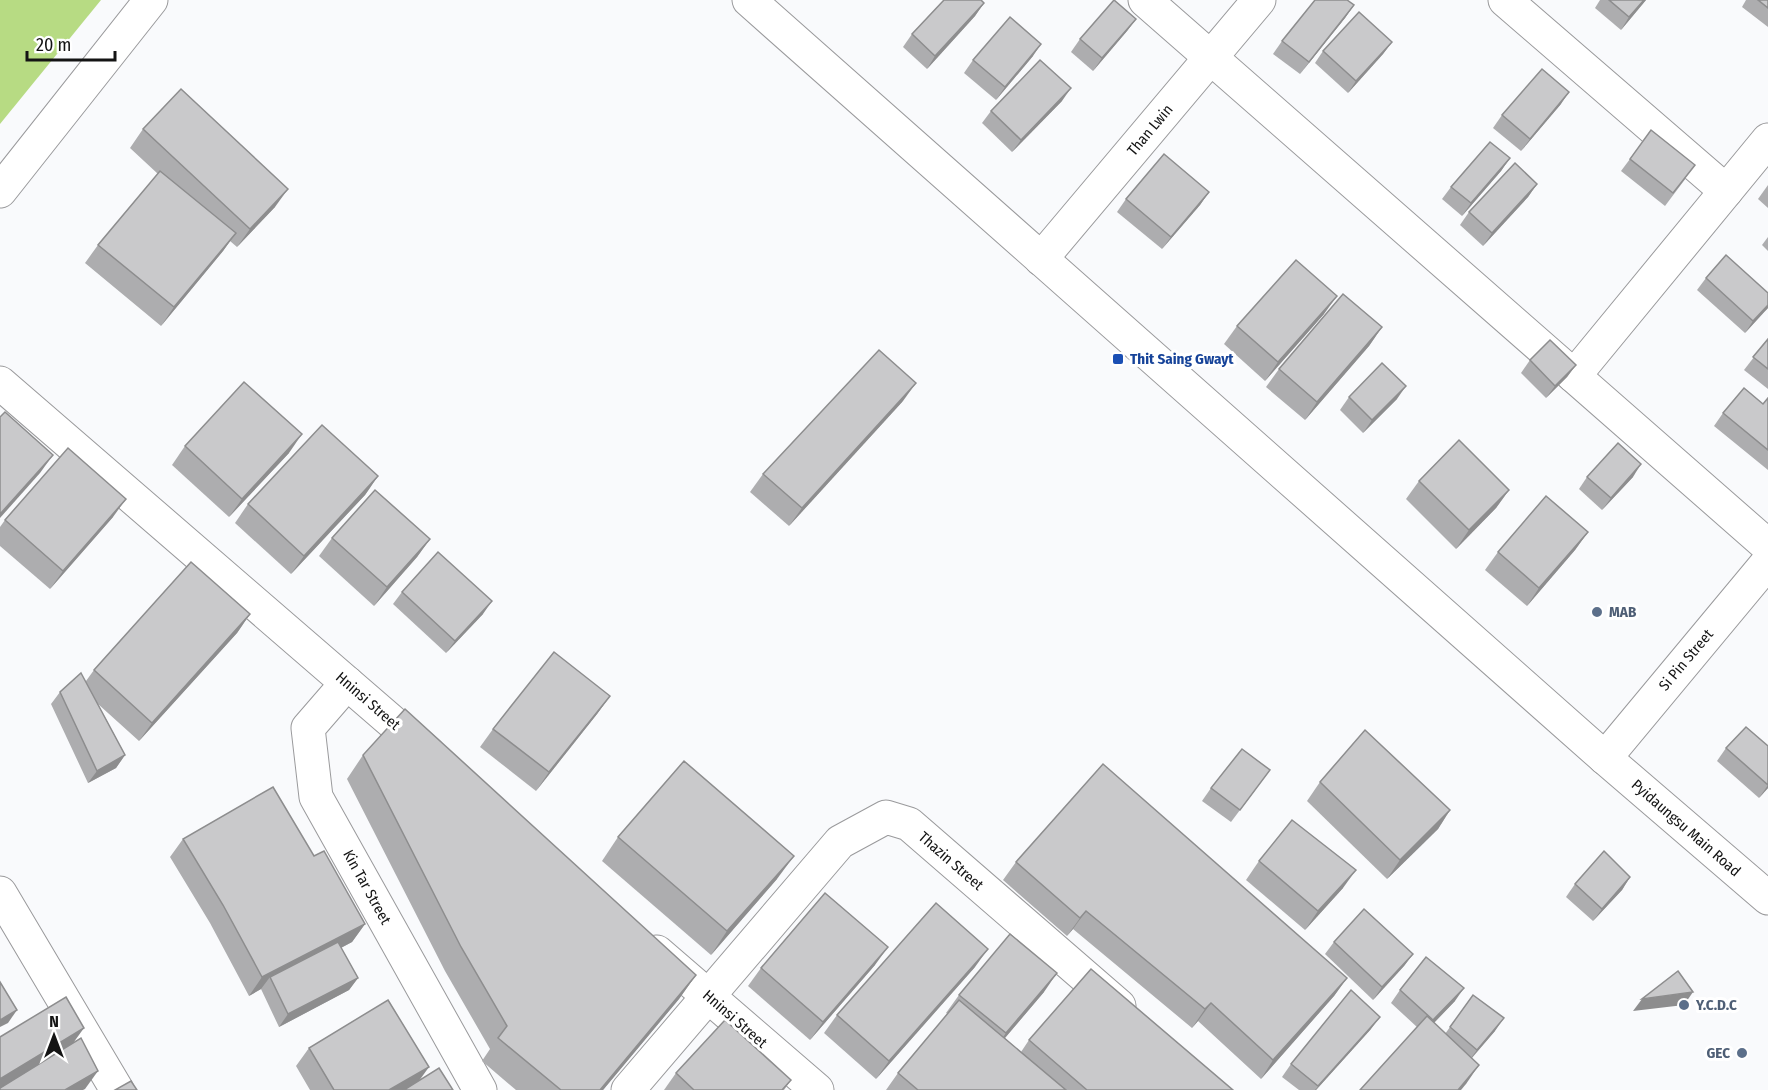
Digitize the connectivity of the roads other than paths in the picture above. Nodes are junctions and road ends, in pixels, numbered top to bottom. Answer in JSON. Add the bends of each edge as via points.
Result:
{"nodes":[{"id":1,"x":152,"y":0,"type":"edge"},
{"id":2,"x":749,"y":0,"type":"edge"},
{"id":3,"x":1144,"y":0,"type":"edge"},
{"id":4,"x":1259,"y":0,"type":"edge"},
{"id":5,"x":1505,"y":0,"type":"edge"},
{"id":6,"x":1210,"y":58,"type":"junction"},
{"id":7,"x":1768,"y":140,"type":"edge"},
{"id":8,"x":0,"y":191,"type":"edge"},
{"id":9,"x":1726,"y":191,"type":"junction"},
{"id":10,"x":1041,"y":259,"type":"junction"},
{"id":11,"x":1574,"y":376,"type":"junction"},
{"id":12,"x":0,"y":383,"type":"edge"},
{"id":13,"x":1768,"y":546,"type":"edge"},
{"id":14,"x":1768,"y":562,"type":"edge"},
{"id":15,"x":347,"y":683,"type":"junction"},
{"id":16,"x":1605,"y":758,"type":"junction"},
{"id":17,"x":446,"y":769,"type":"edge"},
{"id":18,"x":0,"y":893,"type":"edge"},
{"id":19,"x":1768,"y":898,"type":"edge"},
{"id":20,"x":636,"y":933,"type":"edge"},
{"id":21,"x":709,"y":996,"type":"junction"},
{"id":22,"x":1143,"y":1028,"type":"edge"},
{"id":23,"x":117,"y":1090,"type":"edge"},
{"id":24,"x":480,"y":1090,"type":"edge"},
{"id":25,"x":628,"y":1090,"type":"edge"},
{"id":26,"x":817,"y":1090,"type":"edge"}],
"edges":[{"from":1,"to":8,"type":"street"},
{"from":2,"to":10,"type":"street","name":"Pyidaungsu Main Road"},
{"from":3,"to":6,"type":"street"},
{"from":4,"to":6,"type":"street","name":"Than Lwin"},
{"from":5,"to":9,"type":"street"},
{"from":6,"to":10,"type":"street","name":"Than Lwin"},
{"from":6,"to":11,"type":"street"},
{"from":7,"to":9,"type":"street"},
{"from":9,"to":11,"type":"street"},
{"from":10,"to":16,"type":"street","name":"Pyidaungsu Main Road"},
{"from":11,"to":13,"type":"street"},
{"from":12,"to":15,"type":"street","name":"Hninsi Street"},
{"from":14,"to":16,"type":"street","name":"Si Pin Street"},
{"from":15,"to":17,"type":"street","name":"Hninsi Street"},
{"from":15,"to":24,"type":"street","name":"Kin Tar Street","via":[[308,728],[316,797]]},
{"from":16,"to":19,"type":"street","name":"Pyidaungsu Main Road"},
{"from":18,"to":23,"type":"street"},
{"from":20,"to":21,"type":"street","name":"Hninsi Street"},
{"from":21,"to":22,"type":"street","name":"Thazin Street","via":[[840,842],[886,817],[909,824]]},
{"from":21,"to":25,"type":"street","name":"Thazin Street"},
{"from":21,"to":26,"type":"street","name":"Hninsi Street"}]}
